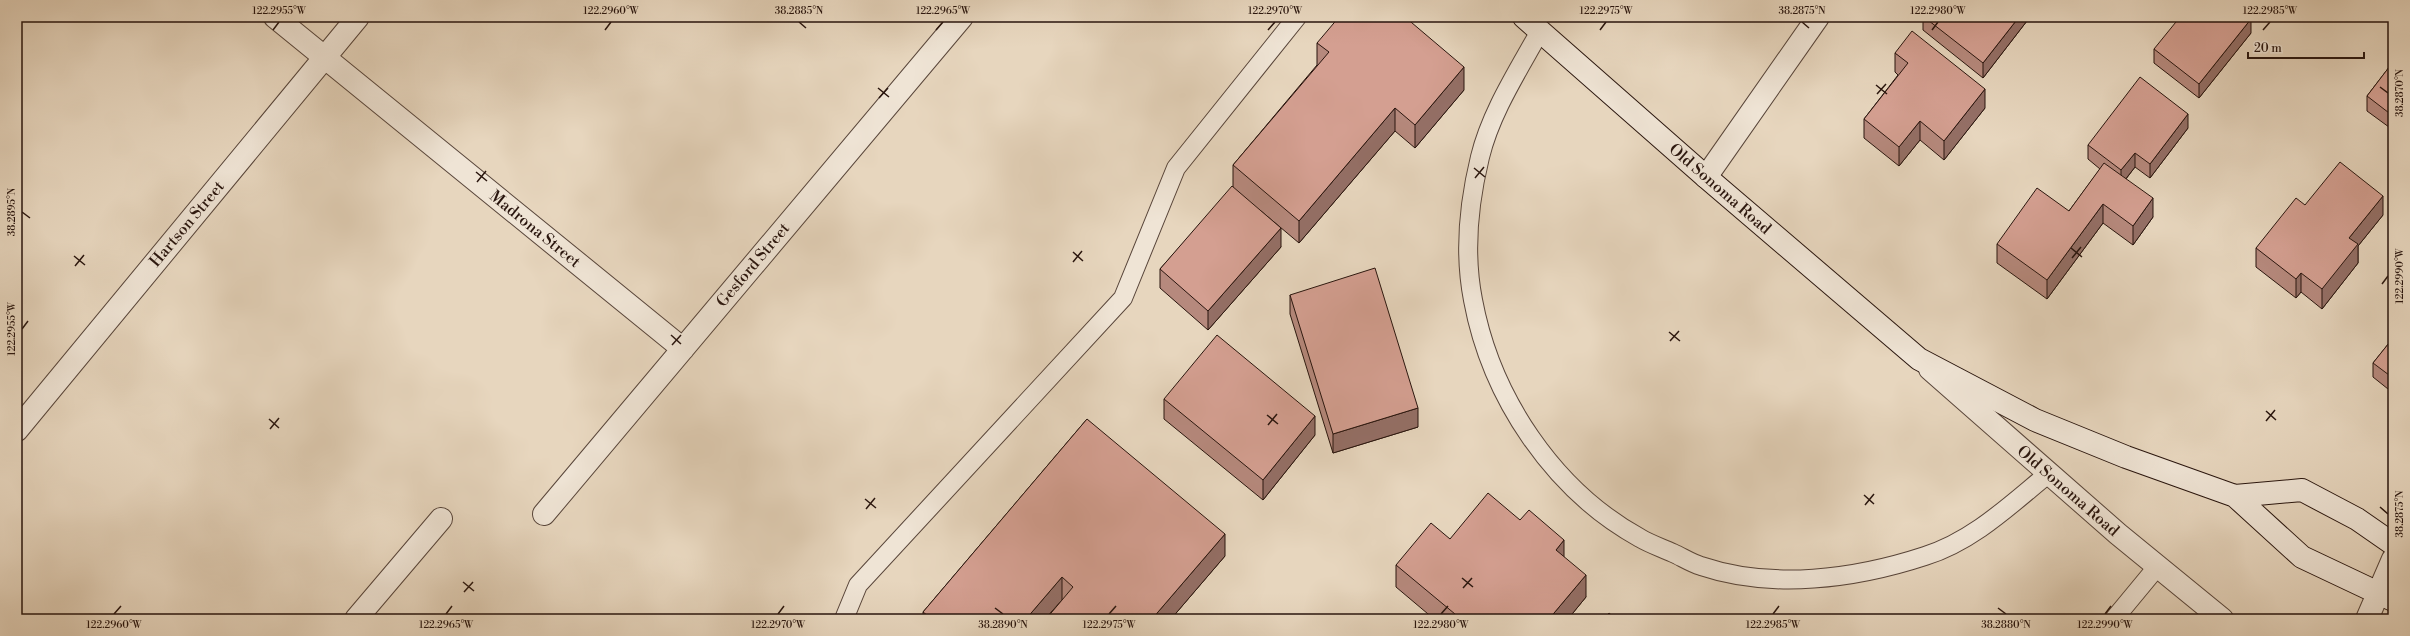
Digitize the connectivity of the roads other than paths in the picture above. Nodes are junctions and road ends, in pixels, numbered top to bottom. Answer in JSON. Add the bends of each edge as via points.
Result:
{"nodes":[{"id":1,"x":275,"y":17,"type":"edge"},
{"id":2,"x":358,"y":17,"type":"edge"},
{"id":3,"x":962,"y":17,"type":"edge"},
{"id":4,"x":1297,"y":17,"type":"edge"},
{"id":5,"x":1524,"y":17,"type":"edge"},
{"id":6,"x":1818,"y":17,"type":"edge"},
{"id":7,"x":1540,"y":31,"type":"junction"},
{"id":8,"x":324,"y":58,"type":"junction"},
{"id":9,"x":1706,"y":177,"type":"junction"},
{"id":10,"x":683,"y":349,"type":"junction"},
{"id":11,"x":1918,"y":359,"type":"junction"},
{"id":12,"x":17,"y":430,"type":"edge"},
{"id":13,"x":2048,"y":474,"type":"junction"},
{"id":14,"x":2235,"y":496,"type":"junction"},
{"id":15,"x":544,"y":514,"type":"dead end"},
{"id":16,"x":441,"y":519,"type":"dead end"},
{"id":17,"x":2393,"y":544,"type":"edge"},
{"id":18,"x":2393,"y":559,"type":"edge"},
{"id":19,"x":2157,"y":567,"type":"junction"},
{"id":20,"x":2386,"y":596,"type":"edge"},
{"id":21,"x":356,"y":619,"type":"edge"},
{"id":22,"x":844,"y":619,"type":"edge"},
{"id":23,"x":2114,"y":619,"type":"edge"},
{"id":24,"x":2222,"y":619,"type":"edge"},
{"id":25,"x":2367,"y":619,"type":"edge"}],
"edges":[{"from":1,"to":8,"type":"street","name":"Madrona Street"},
{"from":2,"to":8,"type":"street","name":"Hartson Street"},
{"from":3,"to":10,"type":"street","name":"Gesford Street"},
{"from":4,"to":22,"type":"lane","via":[[1176,168],[1123,298],[858,585]]},
{"from":5,"to":7,"type":"street","name":"Old Sonoma Road"},
{"from":6,"to":9,"type":"street"},
{"from":7,"to":9,"type":"street","name":"Old Sonoma Road"},
{"from":7,"to":13,"type":"lane","via":[[1500,104],[1480,155],[1472,201],[1468,253],[1473,300],[1487,354],[1513,411],[1547,461],[1595,508],[1640,538],[1701,566],[1757,578],[1818,578],[1869,571],[1926,556],[1979,530]]},
{"from":8,"to":10,"type":"street","name":"Madrona Street"},
{"from":8,"to":12,"type":"street","name":"Hartson Street"},
{"from":9,"to":11,"type":"street","name":"Old Sonoma Road"},
{"from":10,"to":15,"type":"street","name":"Gesford Street"},
{"from":11,"to":13,"type":"street","name":"Old Sonoma Road"},
{"from":11,"to":14,"type":"street","name":"Old Sonoma Road","via":[[2035,420],[2126,457]]},
{"from":13,"to":19,"type":"street","name":"Old Sonoma Road"},
{"from":14,"to":17,"type":"street","name":"Old Sonoma Road","via":[[2302,490],[2357,519]]},
{"from":14,"to":20,"type":"street","name":"Old Sonoma Road","via":[[2302,557]]},
{"from":16,"to":21,"type":"street"},
{"from":18,"to":20,"type":"street"},
{"from":19,"to":23,"type":"lane"},
{"from":19,"to":24,"type":"street","name":"Old Sonoma Road"},
{"from":20,"to":25,"type":"street"}]}
